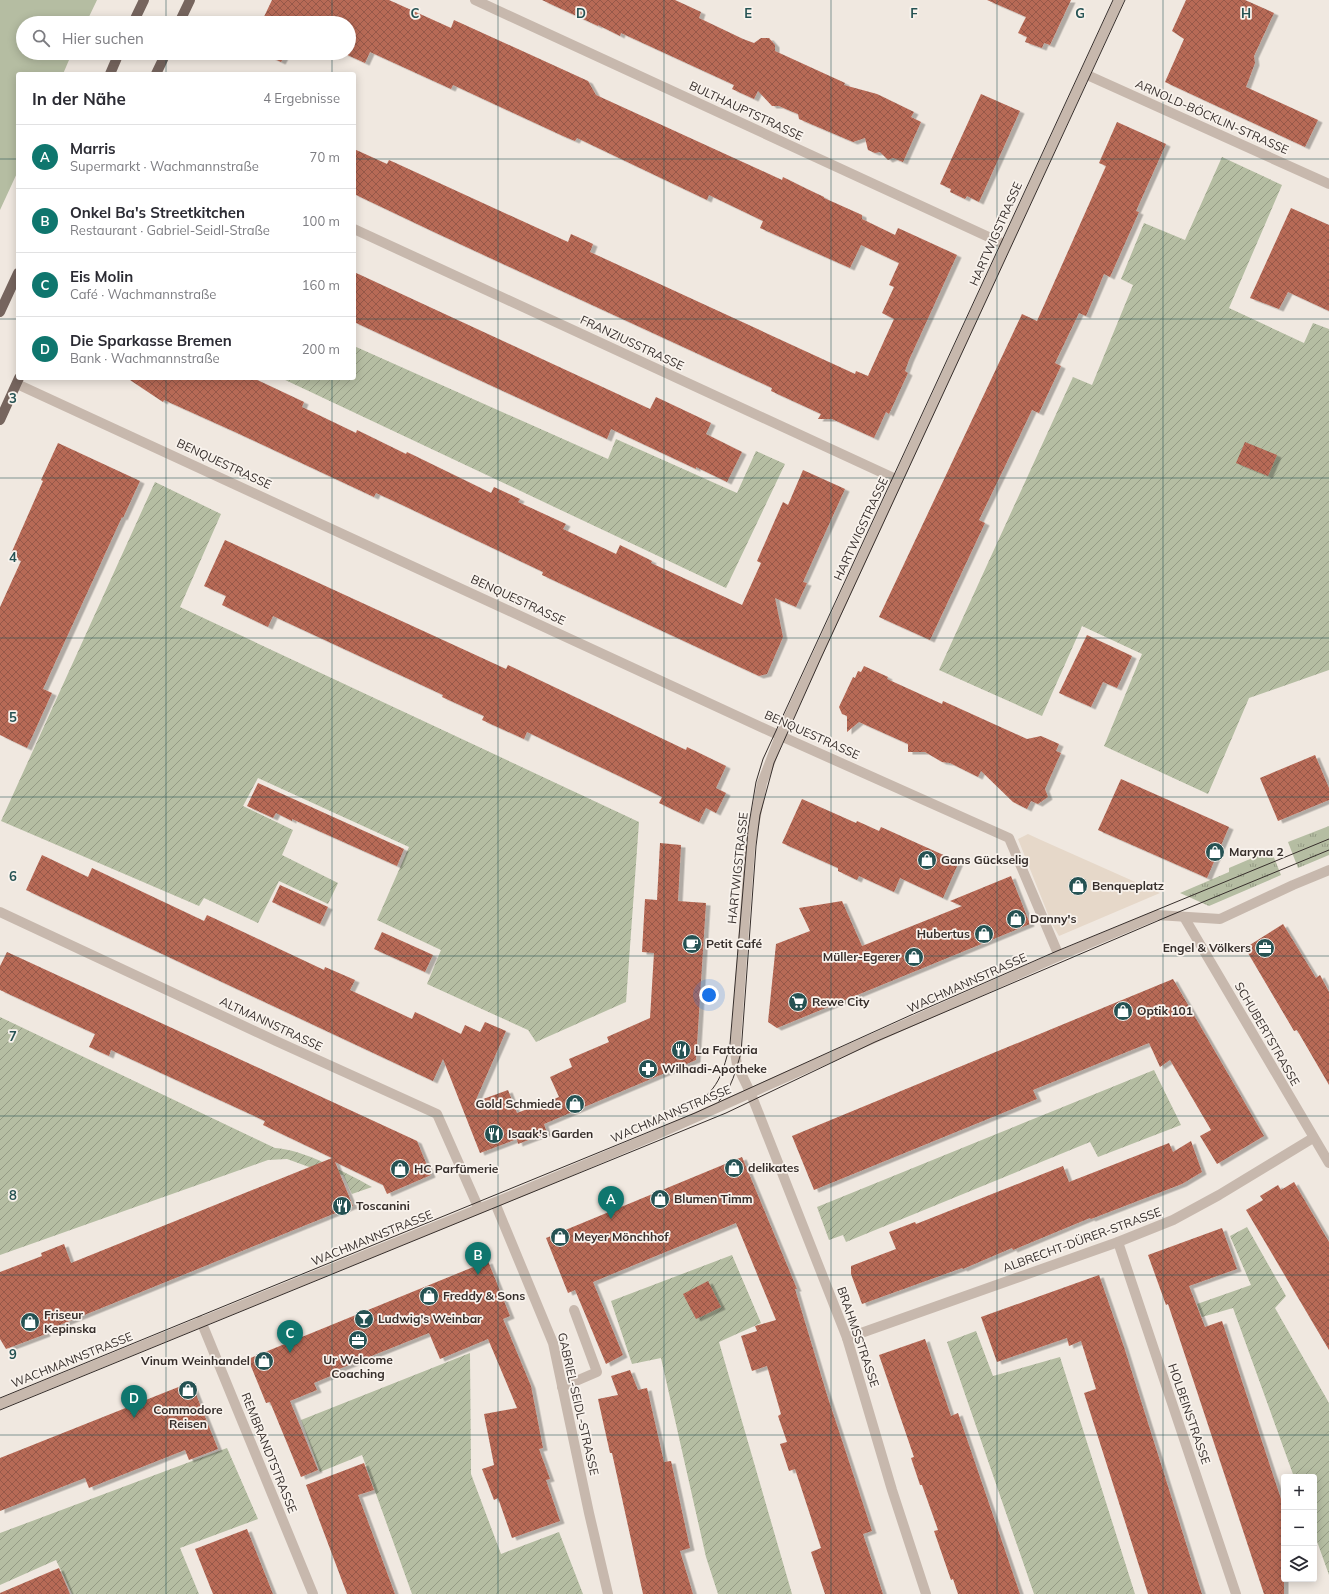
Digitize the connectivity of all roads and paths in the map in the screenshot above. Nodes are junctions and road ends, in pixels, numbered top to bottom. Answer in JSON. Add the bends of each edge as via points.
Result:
{"nodes":[{"id":1,"x":144,"y":0,"type":"edge"},
{"id":2,"x":190,"y":0,"type":"edge"},
{"id":3,"x":475,"y":0,"type":"edge"},
{"id":4,"x":1119,"y":0,"type":"edge"},
{"id":5,"x":136,"y":16,"type":"edge"},
{"id":6,"x":182,"y":16,"type":"edge"},
{"id":7,"x":116,"y":60,"type":"edge"},
{"id":8,"x":163,"y":60,"type":"edge"},
{"id":9,"x":111,"y":72,"type":"edge"},
{"id":10,"x":157,"y":72,"type":"edge"},
{"id":11,"x":1085,"y":74,"type":"junction"},
{"id":12,"x":1329,"y":184,"type":"edge"},
{"id":13,"x":356,"y":230,"type":"edge"},
{"id":14,"x":1006,"y":245,"type":"junction"},
{"id":15,"x":16,"y":277,"type":"edge"},
{"id":16,"x":0,"y":312,"type":"edge"},
{"id":17,"x":18,"y":381,"type":"edge"},
{"id":18,"x":0,"y":420,"type":"edge"},
{"id":19,"x":898,"y":480,"type":"junction"},
{"id":20,"x":780,"y":736,"type":"junction"},
{"id":21,"x":1329,"y":870,"type":"edge"},
{"id":22,"x":0,"y":912,"type":"edge"},
{"id":23,"x":1184,"y":917,"type":"junction"},
{"id":24,"x":1059,"y":956,"type":"junction"},
{"id":25,"x":751,"y":1094,"type":"junction"},
{"id":26,"x":1313,"y":1138,"type":"junction"},
{"id":27,"x":1329,"y":1163,"type":"edge"},
{"id":28,"x":495,"y":1203,"type":"junction"},
{"id":29,"x":479,"y":1209,"type":"junction"},
{"id":30,"x":1118,"y":1242,"type":"junction"},
{"id":31,"x":574,"y":1310,"type":"dead end"},
{"id":32,"x":201,"y":1321,"type":"junction"},
{"id":33,"x":847,"y":1338,"type":"junction"},
{"id":34,"x":562,"y":1387,"type":"junction"},
{"id":35,"x":0,"y":1404,"type":"edge"},
{"id":36,"x":314,"y":1594,"type":"edge"},
{"id":37,"x":608,"y":1594,"type":"edge"},
{"id":38,"x":926,"y":1594,"type":"edge"},
{"id":39,"x":1236,"y":1594,"type":"edge"}],
"edges":[{"from":1,"to":5,"type":"main road"},
{"from":2,"to":6,"type":"main road"},
{"from":3,"to":14,"type":"street","name":"BULTHAUPTSTRASSE"},
{"from":4,"to":11,"type":"street","name":"HARTWIGSTRASSE"},
{"from":7,"to":9,"type":"main road"},
{"from":8,"to":10,"type":"main road"},
{"from":11,"to":12,"type":"street","name":"ARNOLD-BÖCKLIN-STRASSE"},
{"from":11,"to":14,"type":"street","name":"HARTWIGSTRASSE"},
{"from":13,"to":19,"type":"street","name":"FRANZIUSSTRASSE"},
{"from":14,"to":19,"type":"street","name":"HARTWIGSTRASSE"},
{"from":15,"to":16,"type":"main road"},
{"from":17,"to":18,"type":"main road"},
{"from":17,"to":20,"type":"street","name":"BENQUESTRASSE"},
{"from":19,"to":20,"type":"street","name":"HARTWIGSTRASSE"},
{"from":20,"to":24,"type":"street","name":"BENQUESTRASSE","via":[[1009,838]]},
{"from":20,"to":25,"type":"street","name":"HARTWIGSTRASSE","via":[[762,783],[750,846],[735,1052],[737,1065]]},
{"from":21,"to":23,"type":"street","name":"WACHMANNSTRASSE","via":[[1220,919]]},
{"from":22,"to":29,"type":"street","name":"ALTMANNSTRASSE","via":[[437,1114]]},
{"from":23,"to":24,"type":"street","name":"WACHMANNSTRASSE","via":[[1157,915]]},
{"from":23,"to":26,"type":"street","name":"SCHUBERTSTRASSE"},
{"from":24,"to":25,"type":"street","name":"WACHMANNSTRASSE"},
{"from":25,"to":28,"type":"street","name":"WACHMANNSTRASSE"},
{"from":25,"to":33,"type":"street","name":"BRAHMSSTRASSE"},
{"from":26,"to":27,"type":"street","name":"SCHUBERTSTRASSE"},
{"from":26,"to":30,"type":"street","name":"ALBRECHT-DÜRER-STRASSE","via":[[1174,1220]]},
{"from":28,"to":29,"type":"street","name":"WACHMANNSTRASSE"},
{"from":28,"to":34,"type":"street","name":"GABRIEL-SEIDL-STRASSE","via":[[553,1343]]},
{"from":29,"to":32,"type":"street","name":"WACHMANNSTRASSE"},
{"from":30,"to":33,"type":"street","name":"ALBRECHT-DÜRER-STRASSE"},
{"from":30,"to":39,"type":"street","name":"HOLBEINSTRASSE"},
{"from":31,"to":34,"type":"street","via":[[598,1372]]},
{"from":32,"to":35,"type":"street","name":"WACHMANNSTRASSE"},
{"from":32,"to":36,"type":"street","name":"REMBRANDTSTRASSE"},
{"from":33,"to":38,"type":"street","name":"BRAHMSSTRASSE"},
{"from":34,"to":37,"type":"street","name":"GABRIEL-SEIDL-STRASSE"}]}
